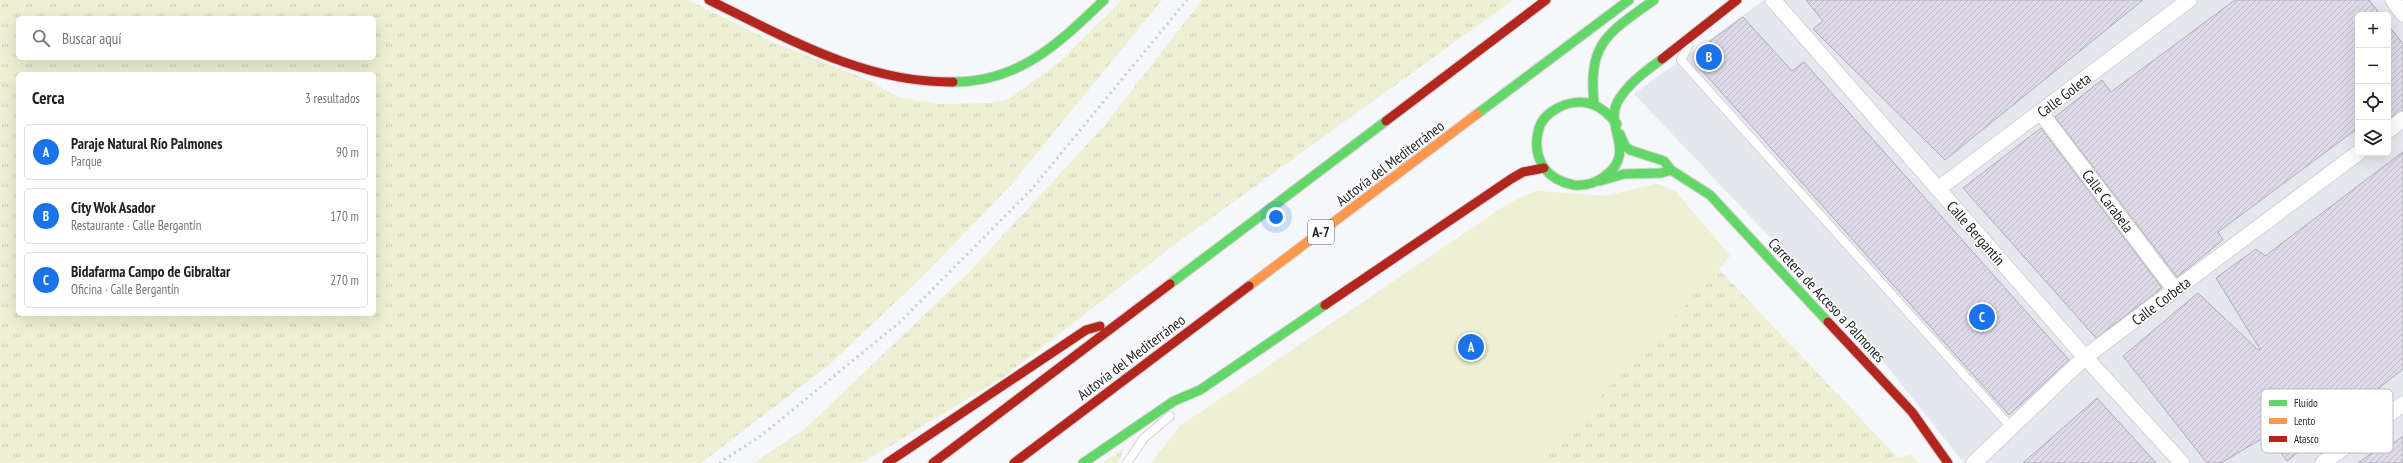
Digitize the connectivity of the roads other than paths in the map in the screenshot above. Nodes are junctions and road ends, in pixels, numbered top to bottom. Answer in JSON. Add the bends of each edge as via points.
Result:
{"nodes":[{"id":1,"x":709,"y":0,"type":"edge"},
{"id":2,"x":1104,"y":0,"type":"edge"},
{"id":3,"x":1546,"y":0,"type":"edge"},
{"id":4,"x":1629,"y":0,"type":"edge"},
{"id":5,"x":1654,"y":0,"type":"edge"},
{"id":6,"x":1736,"y":0,"type":"edge"},
{"id":7,"x":1774,"y":0,"type":"edge"},
{"id":8,"x":2189,"y":0,"type":"edge"},
{"id":9,"x":2393,"y":0,"type":"edge"},
{"id":10,"x":2403,"y":14,"type":"edge"},
{"id":11,"x":1696,"y":31,"type":"junction"},
{"id":12,"x":1594,"y":104,"type":"junction"},
{"id":13,"x":2041,"y":113,"type":"junction"},
{"id":14,"x":2403,"y":119,"type":"edge"},
{"id":15,"x":1617,"y":124,"type":"junction"},
{"id":16,"x":2391,"y":129,"type":"edge"},
{"id":17,"x":1620,"y":134,"type":"junction"},
{"id":18,"x":2355,"y":155,"type":"edge"},
{"id":19,"x":1544,"y":168,"type":"junction"},
{"id":20,"x":1671,"y":170,"type":"junction"},
{"id":21,"x":1593,"y":183,"type":"junction"},
{"id":22,"x":1938,"y":189,"type":"junction"},
{"id":23,"x":2175,"y":290,"type":"junction"},
{"id":24,"x":1128,"y":317,"type":"junction"},
{"id":25,"x":2086,"y":357,"type":"junction"},
{"id":26,"x":1200,"y":390,"type":"junction"},
{"id":27,"x":2403,"y":404,"type":"edge"},
{"id":28,"x":2393,"y":411,"type":"edge"},
{"id":29,"x":2011,"y":427,"type":"junction"},
{"id":30,"x":2337,"y":453,"type":"edge"},
{"id":31,"x":887,"y":463,"type":"edge"},
{"id":32,"x":933,"y":463,"type":"edge"},
{"id":33,"x":1014,"y":463,"type":"edge"},
{"id":34,"x":1082,"y":463,"type":"edge"},
{"id":35,"x":1127,"y":463,"type":"edge"},
{"id":36,"x":1948,"y":463,"type":"edge"},
{"id":37,"x":1974,"y":463,"type":"edge"},
{"id":38,"x":2182,"y":463,"type":"edge"},
{"id":39,"x":2323,"y":463,"type":"edge"}],
"edges":[{"from":1,"to":2,"type":"main road","via":[[861,69],[924,84],[954,84],[982,81],[1040,57]]},
{"from":3,"to":24,"type":"main road"},
{"from":4,"to":33,"type":"main road","name":"Autovía del Mediterráneo","number":"A-7"},
{"from":5,"to":12,"type":"main road","via":[[1607,35],[1595,54],[1591,70]]},
{"from":6,"to":11,"type":"main road"},
{"from":7,"to":22,"type":"street","name":"Calle Bergantín"},
{"from":8,"to":13,"type":"street","name":"Calle Goleta"},
{"from":9,"to":10,"type":"street"},
{"from":11,"to":15,"type":"main road","via":[[1634,82],[1616,105],[1614,112]]},
{"from":11,"to":29,"type":"lane","via":[[1681,60]]},
{"from":12,"to":15,"type":"main road","via":[[1611,116]]},
{"from":12,"to":19,"type":"main road","via":[[1574,101],[1560,106],[1547,115],[1541,123],[1536,143]]},
{"from":13,"to":22,"type":"street","name":"Calle Goleta"},
{"from":13,"to":23,"type":"street","name":"Calle Carabela"},
{"from":14,"to":16,"type":"street"},
{"from":15,"to":17,"type":"main road"},
{"from":17,"to":20,"type":"main road","name":"Carretera de Acceso a Palmones","via":[[1625,146],[1630,150],[1664,161]]},
{"from":17,"to":21,"type":"main road","via":[[1621,144],[1616,164],[1610,172]]},
{"from":18,"to":23,"type":"street","name":"Calle Corbeta"},
{"from":19,"to":21,"type":"main road","via":[[1563,183],[1573,186]]},
{"from":19,"to":26,"type":"main road","via":[[1523,172],[1511,179]]},
{"from":20,"to":21,"type":"main road","via":[[1661,173],[1624,174]]},
{"from":20,"to":36,"type":"main road","name":"Carretera de Acceso a Palmones","via":[[1710,195],[1912,412]]},
{"from":22,"to":25,"type":"street","name":"Calle Bergantín"},
{"from":23,"to":25,"type":"street","name":"Calle Corbeta"},
{"from":24,"to":31,"type":"main road","via":[[1086,330]]},
{"from":24,"to":32,"type":"main road"},
{"from":25,"to":29,"type":"street","name":"Calle Corbeta"},
{"from":25,"to":38,"type":"street","name":"Calle Bergantín"},
{"from":26,"to":34,"type":"main road","via":[[1174,401]]},
{"from":26,"to":35,"type":"lane","via":[[1144,438]]},
{"from":27,"to":28,"type":"street"},
{"from":29,"to":37,"type":"street","name":"Calle Corbeta"},
{"from":30,"to":39,"type":"street"}]}
